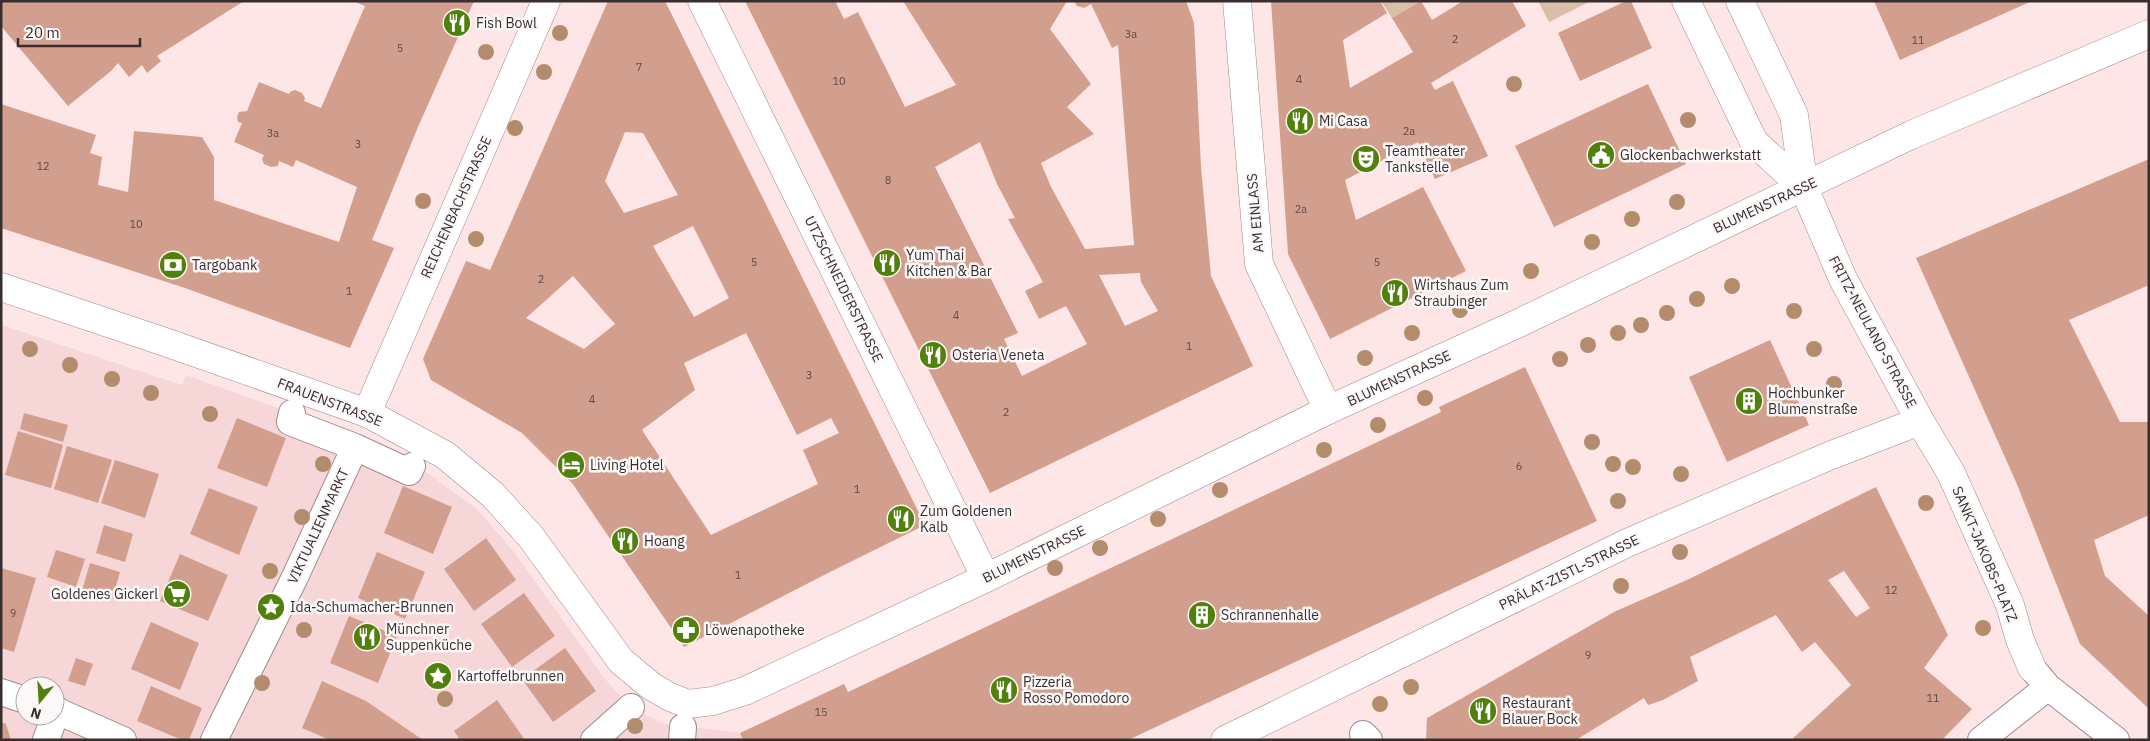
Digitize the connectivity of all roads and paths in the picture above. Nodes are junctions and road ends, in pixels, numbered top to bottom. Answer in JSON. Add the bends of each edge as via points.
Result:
{"nodes":[{"id":1,"x":546,"y":1,"type":"edge"},
{"id":2,"x":702,"y":1,"type":"edge"},
{"id":3,"x":1237,"y":1,"type":"edge"},
{"id":4,"x":1686,"y":1,"type":"edge"},
{"id":5,"x":1740,"y":1,"type":"edge"},
{"id":6,"x":2149,"y":34,"type":"edge"},
{"id":7,"x":1804,"y":188,"type":"junction"},
{"id":8,"x":1,"y":287,"type":"edge"},
{"id":9,"x":1328,"y":410,"type":"junction"},
{"id":10,"x":292,"y":413,"type":"dead end"},
{"id":11,"x":367,"y":413,"type":"junction"},
{"id":12,"x":1920,"y":421,"type":"junction"},
{"id":13,"x":355,"y":446,"type":"junction"},
{"id":14,"x":412,"y":466,"type":"dead end"},
{"id":15,"x":986,"y":578,"type":"junction"},
{"id":16,"x":2040,"y":678,"type":"junction"},
{"id":17,"x":651,"y":686,"type":"joint"},
{"id":18,"x":1,"y":692,"type":"edge"},
{"id":19,"x":15,"y":697,"type":"edge"},
{"id":20,"x":630,"y":707,"type":"dead end"},
{"id":21,"x":65,"y":714,"type":"edge"},
{"id":22,"x":51,"y":726,"type":"edge"},
{"id":23,"x":46,"y":740,"type":"edge"},
{"id":24,"x":123,"y":740,"type":"edge"},
{"id":25,"x":214,"y":740,"type":"edge"},
{"id":26,"x":594,"y":740,"type":"edge"},
{"id":27,"x":1225,"y":740,"type":"edge"},
{"id":28,"x":1981,"y":740,"type":"edge"},
{"id":29,"x":2116,"y":740,"type":"edge"}],
"edges":[{"from":1,"to":11,"type":"street","name":"REICHENBACHSTRASSE"},
{"from":2,"to":15,"type":"street","name":"UTZSCHNEIDERSTRASSE"},
{"from":3,"to":9,"type":"street","name":"AM EINLASS","via":[[1259,264]]},
{"from":4,"to":7,"type":"street","via":[[1754,142]]},
{"from":5,"to":7,"type":"street","via":[[1794,115]]},
{"from":6,"to":7,"type":"street","name":"BLUMENSTRASSE","via":[[1911,135]]},
{"from":7,"to":9,"type":"street","name":"BLUMENSTRASSE"},
{"from":7,"to":12,"type":"street","name":"FRITZ-NEULAND-STRASSE","via":[[1843,279]]},
{"from":8,"to":11,"type":"street","name":"FRAUENSTRASSE"},
{"from":9,"to":15,"type":"street","name":"BLUMENSTRASSE"},
{"from":10,"to":13,"type":"street","via":[[290,422]]},
{"from":11,"to":17,"type":"street","name":"FRAUENSTRASSE","via":[[445,455],[493,495],[530,537],[621,661]]},
{"from":12,"to":16,"type":"street","name":"SANKT-JAKOBS-PLATZ","via":[[1951,472]]},
{"from":12,"to":27,"type":"street","name":"PRÄLAT-ZISTL-STRASSE","via":[[1829,456],[1627,543]]},
{"from":13,"to":14,"type":"street","via":[[409,472]]},
{"from":13,"to":25,"type":"street","name":"VIKTUALIENMARKT","via":[[294,579]]},
{"from":15,"to":17,"type":"street","name":"BLUMENSTRASSE","via":[[713,702],[688,704]]},
{"from":16,"to":28,"type":"street"},
{"from":16,"to":29,"type":"street"},
{"from":18,"to":19,"type":"street"},
{"from":20,"to":26,"type":"street"},
{"from":21,"to":24,"type":"street"},
{"from":22,"to":23,"type":"street"}]}
